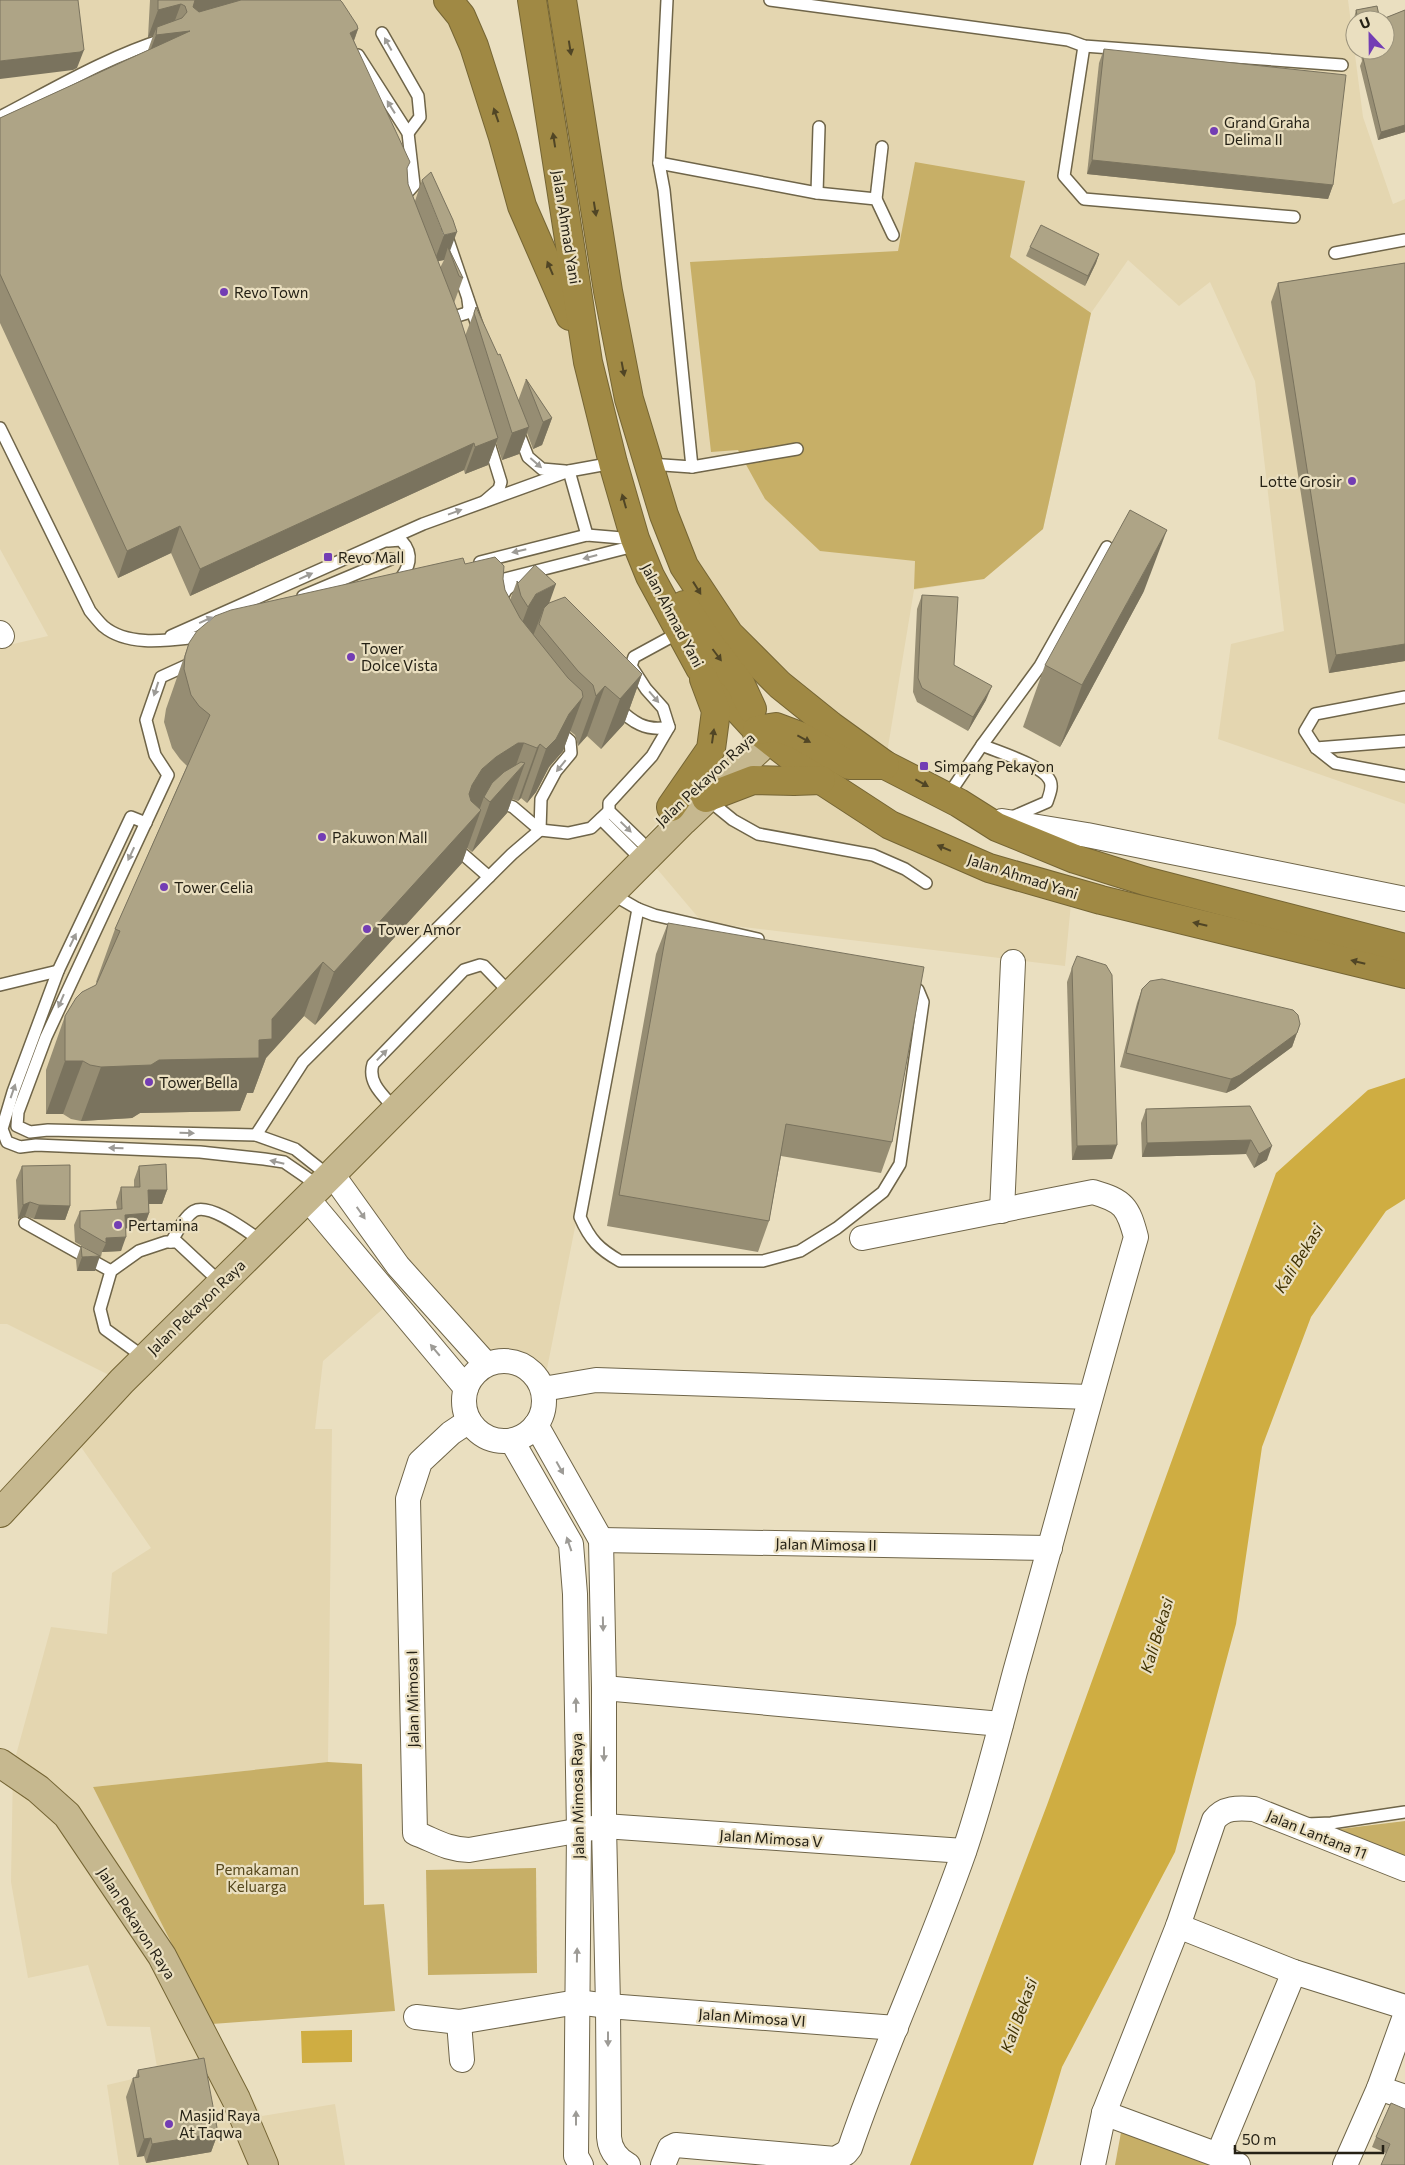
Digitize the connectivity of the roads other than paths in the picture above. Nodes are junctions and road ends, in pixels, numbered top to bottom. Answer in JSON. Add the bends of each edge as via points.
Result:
{"nodes":[{"id":1,"x":448,"y":0,"type":"edge"},
{"id":2,"x":532,"y":0,"type":"edge"},
{"id":3,"x":562,"y":0,"type":"edge"},
{"id":4,"x":667,"y":0,"type":"edge"},
{"id":5,"x":770,"y":0,"type":"edge"},
{"id":6,"x":382,"y":32,"type":"dead end"},
{"id":7,"x":170,"y":38,"type":"edge"},
{"id":8,"x":352,"y":46,"type":"edge"},
{"id":9,"x":1084,"y":46,"type":"junction"},
{"id":10,"x":1342,"y":66,"type":"dead end"},
{"id":11,"x":0,"y":117,"type":"edge"},
{"id":12,"x":819,"y":127,"type":"dead end"},
{"id":13,"x":408,"y":133,"type":"junction"},
{"id":14,"x":882,"y":147,"type":"dead end"},
{"id":15,"x":659,"y":164,"type":"junction"},
{"id":16,"x":817,"y":193,"type":"junction"},
{"id":17,"x":876,"y":199,"type":"junction"},
{"id":18,"x":408,"y":217,"type":"edge"},
{"id":19,"x":1294,"y":217,"type":"dead end"},
{"id":20,"x":443,"y":224,"type":"edge"},
{"id":21,"x":893,"y":235,"type":"dead end"},
{"id":22,"x":1405,"y":240,"type":"edge"},
{"id":23,"x":1335,"y":253,"type":"dead end"},
{"id":24,"x":468,"y":299,"type":"junction"},
{"id":25,"x":588,"y":362,"type":"junction"},
{"id":26,"x":514,"y":420,"type":"edge"},
{"id":27,"x":483,"y":425,"type":"edge"},
{"id":28,"x":0,"y":428,"type":"edge"},
{"id":29,"x":797,"y":449,"type":"dead end"},
{"id":30,"x":613,"y":463,"type":"junction"},
{"id":31,"x":648,"y":464,"type":"junction"},
{"id":32,"x":692,"y":467,"type":"junction"},
{"id":33,"x":569,"y":471,"type":"junction"},
{"id":34,"x":485,"y":502,"type":"junction"},
{"id":35,"x":587,"y":535,"type":"junction"},
{"id":36,"x":636,"y":542,"type":"junction"},
{"id":37,"x":382,"y":543,"type":"junction"},
{"id":38,"x":1106,"y":547,"type":"dead end"},
{"id":39,"x":391,"y":559,"type":"dead end"},
{"id":40,"x":466,"y":566,"type":"edge"},
{"id":41,"x":526,"y":573,"type":"junction"},
{"id":42,"x":413,"y":581,"type":"edge"},
{"id":43,"x":478,"y":586,"type":"edge"},
{"id":44,"x":288,"y":603,"type":"edge"},
{"id":45,"x":492,"y":614,"type":"edge"},
{"id":46,"x":680,"y":632,"type":"junction"},
{"id":47,"x":217,"y":634,"type":"edge"},
{"id":48,"x":162,"y":640,"type":"junction"},
{"id":49,"x":202,"y":658,"type":"edge"},
{"id":50,"x":700,"y":668,"type":"junction"},
{"id":51,"x":606,"y":696,"type":"edge"},
{"id":52,"x":1405,"y":696,"type":"edge"},
{"id":53,"x":624,"y":697,"type":"edge"},
{"id":54,"x":625,"y":715,"type":"junction"},
{"id":55,"x":548,"y":720,"type":"edge"},
{"id":56,"x":669,"y":727,"type":"junction"},
{"id":57,"x":757,"y":730,"type":"junction"},
{"id":58,"x":1405,"y":741,"type":"edge"},
{"id":59,"x":982,"y":745,"type":"junction"},
{"id":60,"x":1316,"y":748,"type":"junction"},
{"id":61,"x":885,"y":764,"type":"junction"},
{"id":62,"x":1405,"y":776,"type":"edge"},
{"id":63,"x":821,"y":780,"type":"junction"},
{"id":64,"x":706,"y":798,"type":"junction"},
{"id":65,"x":953,"y":800,"type":"junction"},
{"id":66,"x":671,"y":807,"type":"junction"},
{"id":67,"x":484,"y":815,"type":"edge"},
{"id":68,"x":605,"y":815,"type":"junction"},
{"id":69,"x":1002,"y":821,"type":"junction"},
{"id":70,"x":146,"y":823,"type":"junction"},
{"id":71,"x":540,"y":830,"type":"junction"},
{"id":72,"x":461,"y":837,"type":"edge"},
{"id":73,"x":637,"y":847,"type":"junction"},
{"id":74,"x":489,"y":877,"type":"junction"},
{"id":75,"x":926,"y":883,"type":"dead end"},
{"id":76,"x":612,"y":894,"type":"junction"},
{"id":77,"x":1405,"y":899,"type":"edge"},
{"id":78,"x":638,"y":909,"type":"junction"},
{"id":79,"x":1405,"y":938,"type":"edge"},
{"id":80,"x":768,"y":942,"type":"edge"},
{"id":81,"x":1405,"y":948,"type":"edge"},
{"id":82,"x":1014,"y":962,"type":"dead end"},
{"id":83,"x":58,"y":971,"type":"junction"},
{"id":84,"x":1405,"y":974,"type":"edge"},
{"id":85,"x":896,"y":977,"type":"edge"},
{"id":86,"x":0,"y":984,"type":"edge"},
{"id":87,"x":510,"y":993,"type":"junction"},
{"id":88,"x":397,"y":1108,"type":"junction"},
{"id":89,"x":256,"y":1135,"type":"junction"},
{"id":90,"x":322,"y":1183,"type":"junction"},
{"id":91,"x":1002,"y":1211,"type":"junction"},
{"id":92,"x":25,"y":1224,"type":"dead end"},
{"id":93,"x":862,"y":1238,"type":"dead end"},
{"id":94,"x":171,"y":1242,"type":"junction"},
{"id":95,"x":263,"y":1242,"type":"junction"},
{"id":96,"x":111,"y":1271,"type":"junction"},
{"id":97,"x":221,"y":1283,"type":"junction"},
{"id":98,"x":145,"y":1358,"type":"junction"},
{"id":99,"x":486,"y":1364,"type":"junction"},
{"id":100,"x":466,"y":1388,"type":"junction"},
{"id":101,"x":543,"y":1389,"type":"junction"},
{"id":102,"x":1090,"y":1396,"type":"junction"},
{"id":103,"x":469,"y":1421,"type":"junction"},
{"id":104,"x":536,"y":1426,"type":"junction"},
{"id":105,"x":512,"y":1441,"type":"junction"},
{"id":106,"x":0,"y":1513,"type":"edge"},
{"id":107,"x":601,"y":1540,"type":"junction"},
{"id":108,"x":1050,"y":1548,"type":"junction"},
{"id":109,"x":602,"y":1593,"type":"junction"},
{"id":110,"x":575,"y":1594,"type":"junction"},
{"id":111,"x":604,"y":1688,"type":"junction"},
{"id":112,"x":1001,"y":1724,"type":"junction"},
{"id":113,"x":0,"y":1763,"type":"edge"},
{"id":114,"x":1405,"y":1812,"type":"edge"},
{"id":115,"x":1290,"y":1824,"type":"junction"},
{"id":116,"x":604,"y":1826,"type":"junction"},
{"id":117,"x":578,"y":1830,"type":"junction"},
{"id":118,"x":964,"y":1851,"type":"junction"},
{"id":119,"x":1405,"y":1869,"type":"edge"},
{"id":120,"x":1178,"y":1926,"type":"junction"},
{"id":121,"x":1294,"y":1972,"type":"junction"},
{"id":122,"x":577,"y":2002,"type":"junction"},
{"id":123,"x":608,"y":2006,"type":"junction"},
{"id":124,"x":1405,"y":2006,"type":"edge"},
{"id":125,"x":1405,"y":2016,"type":"edge"},
{"id":126,"x":416,"y":2017,"type":"dead end"},
{"id":127,"x":459,"y":2022,"type":"junction"},
{"id":128,"x":896,"y":2028,"type":"junction"},
{"id":129,"x":462,"y":2060,"type":"dead end"},
{"id":130,"x":1379,"y":2088,"type":"junction"},
{"id":131,"x":1405,"y":2097,"type":"edge"},
{"id":132,"x":1104,"y":2113,"type":"junction"},
{"id":133,"x":1228,"y":2160,"type":"edge"},
{"id":134,"x":827,"y":2162,"type":"edge"},
{"id":135,"x":264,"y":2165,"type":"edge"},
{"id":136,"x":581,"y":2165,"type":"edge"},
{"id":137,"x":628,"y":2165,"type":"edge"},
{"id":138,"x":663,"y":2165,"type":"edge"},
{"id":139,"x":1093,"y":2165,"type":"edge"},
{"id":140,"x":1345,"y":2165,"type":"edge"}],
"edges":[{"from":25,"to":1,"type":"highway","one_way":true,"via":[[522,206],[474,46],[461,16]]},
{"from":25,"to":2,"type":"highway","name":"Jalan Ahmad Yani","one_way":true},
{"from":3,"to":31,"type":"highway","name":"Jalan Ahmad Yani","one_way":true,"via":[[608,291],[629,399]]},
{"from":4,"to":15,"type":"lane"},
{"from":5,"to":9,"type":"lane","via":[[1068,40]]},
{"from":13,"to":6,"type":"lane","one_way":true,"via":[[420,117],[418,96]]},
{"from":7,"to":11,"type":"lane","via":[[101,64]]},
{"from":13,"to":8,"type":"lane","one_way":true},
{"from":9,"to":10,"type":"lane"},
{"from":9,"to":19,"type":"lane","via":[[1064,176],[1084,199]]},
{"from":12,"to":16,"type":"lane"},
{"from":13,"to":18,"type":"lane","via":[[419,186],[405,195]]},
{"from":14,"to":17,"type":"lane"},
{"from":15,"to":16,"type":"lane"},
{"from":15,"to":32,"type":"lane"},
{"from":16,"to":17,"type":"lane"},
{"from":17,"to":21,"type":"lane"},
{"from":20,"to":24,"type":"lane"},
{"from":22,"to":23,"type":"lane"},
{"from":24,"to":24,"type":"lane","via":[[467,313],[454,317],[442,303],[457,329],[470,325],[480,333]]},
{"from":25,"to":30,"type":"highway","name":"Jalan Ahmad Yani"},
{"from":26,"to":33,"type":"lane","one_way":true,"via":[[528,457],[542,469]]},
{"from":27,"to":34,"type":"lane","via":[[501,482],[499,489]]},
{"from":28,"to":48,"type":"lane","via":[[90,611],[104,627],[123,636],[145,642]]},
{"from":29,"to":32,"type":"lane"},
{"from":30,"to":33,"type":"lane"},
{"from":36,"to":30,"type":"highway","name":"Jalan Ahmad Yani","one_way":true},
{"from":31,"to":32,"type":"lane"},
{"from":31,"to":57,"type":"highway","one_way":true,"via":[[669,576],[689,613],[741,685],[751,703]]},
{"from":31,"to":61,"type":"highway","name":"Jalan Ahmad Yani","one_way":true,"via":[[684,566],[729,634],[780,685]]},
{"from":33,"to":34,"type":"lane"},
{"from":33,"to":35,"type":"lane"},
{"from":37,"to":34,"type":"lane","one_way":true},
{"from":35,"to":36,"type":"lane"},
{"from":35,"to":40,"type":"lane","one_way":true},
{"from":36,"to":41,"type":"lane","one_way":true},
{"from":36,"to":46,"type":"highway","name":"Jalan Ahmad Yani"},
{"from":37,"to":42,"type":"lane","via":[[401,540],[410,555],[408,568],[390,588]]},
{"from":48,"to":37,"type":"lane","one_way":true,"via":[[261,604]]},
{"from":38,"to":59,"type":"lane","via":[[1040,666]]},
{"from":39,"to":44,"type":"lane"},
{"from":41,"to":43,"type":"lane"},
{"from":41,"to":45,"type":"lane","via":[[506,590]]},
{"from":46,"to":50,"type":"highway","name":"Jalan Ahmad Yani"},
{"from":46,"to":56,"type":"lane","one_way":true,"via":[[634,657],[631,666],[663,708]]},
{"from":47,"to":48,"type":"lane"},
{"from":49,"to":70,"type":"lane","one_way":true,"via":[[161,676],[146,720],[155,755],[168,775]]},
{"from":50,"to":57,"type":"highway","name":"Jalan Ahmad Yani"},
{"from":66,"to":50,"type":"highway","one_way":true,"via":[[711,748],[716,711]]},
{"from":51,"to":54,"type":"lane"},
{"from":52,"to":60,"type":"lane","via":[[1315,714],[1306,731]]},
{"from":53,"to":54,"type":"lane"},
{"from":54,"to":56,"type":"lane","via":[[641,726],[653,729]]},
{"from":55,"to":71,"type":"lane","one_way":true,"via":[[570,741],[571,753],[556,771],[541,799]]},
{"from":56,"to":68,"type":"lane","via":[[652,756],[609,803]]},
{"from":57,"to":61,"type":"highway","one_way":true,"via":[[776,727],[800,736],[849,765]]},
{"from":57,"to":63,"type":"highway","name":"Jalan Ahmad Yani"},
{"from":57,"to":64,"type":"main road","name":"Jalan Pekayon Raya","via":[[760,749]]},
{"from":57,"to":66,"type":"main road","name":"Jalan Pekayon Raya"},
{"from":58,"to":60,"type":"lane"},
{"from":59,"to":65,"type":"lane"},
{"from":59,"to":69,"type":"lane","via":[[1038,769],[1049,779],[1052,787],[1047,802]]},
{"from":60,"to":62,"type":"lane","via":[[1335,763]]},
{"from":61,"to":65,"type":"highway","name":"Jalan Ahmad Yani","one_way":true},
{"from":63,"to":64,"type":"highway","via":[[753,780]]},
{"from":84,"to":63,"type":"highway","name":"Jalan Ahmad Yani","one_way":true,"via":[[1101,900],[989,868],[890,825]]},
{"from":64,"to":75,"type":"lane","via":[[733,820],[758,834],[873,855],[905,869]]},
{"from":64,"to":76,"type":"main road","name":"Jalan Pekayon Raya"},
{"from":65,"to":69,"type":"highway"},
{"from":65,"to":81,"type":"highway","name":"Jalan Ahmad Yani","via":[[997,826],[1075,859],[1145,881]]},
{"from":66,"to":73,"type":"main road","name":"Jalan Pekayon Raya"},
{"from":67,"to":71,"type":"lane","via":[[502,803],[513,807]]},
{"from":68,"to":71,"type":"lane","via":[[591,828],[568,833]]},
{"from":68,"to":73,"type":"lane"},
{"from":69,"to":77,"type":"street"},
{"from":69,"to":79,"type":"highway","via":[[1155,877]]},
{"from":83,"to":70,"type":"lane","one_way":true,"via":[[131,817]]},
{"from":70,"to":89,"type":"lane","one_way":true,"via":[[46,1037],[18,1112],[17,1126],[30,1132]]},
{"from":71,"to":74,"type":"lane"},
{"from":72,"to":74,"type":"lane","via":[[456,849]]},
{"from":73,"to":87,"type":"main road","name":"Jalan Pekayon Raya"},
{"from":74,"to":89,"type":"lane","via":[[303,1062]]},
{"from":76,"to":78,"type":"lane"},
{"from":76,"to":88,"type":"main road","name":"Jalan Pekayon Raya"},
{"from":78,"to":80,"type":"lane"},
{"from":78,"to":85,"type":"lane","via":[[580,1218],[588,1236],[602,1251],[620,1261],[763,1261],[800,1251],[883,1192],[900,1164],[923,1002],[918,990]]},
{"from":82,"to":91,"type":"street"},
{"from":83,"to":86,"type":"lane"},
{"from":90,"to":83,"type":"lane","one_way":true,"via":[[284,1162],[264,1159],[200,1152],[20,1147],[7,1142],[2,1129],[4,1120]]},
{"from":87,"to":88,"type":"main road","name":"Jalan Pekayon Raya"},
{"from":88,"to":87,"type":"lane","one_way":true,"via":[[373,1081],[370,1072],[373,1064],[464,970],[484,966]]},
{"from":88,"to":90,"type":"main road","name":"Jalan Pekayon Raya"},
{"from":89,"to":90,"type":"lane","via":[[295,1149]]},
{"from":90,"to":95,"type":"main road","name":"Jalan Pekayon Raya"},
{"from":90,"to":99,"type":"street","one_way":true},
{"from":100,"to":90,"type":"street","one_way":true},
{"from":91,"to":93,"type":"street"},
{"from":91,"to":102,"type":"street","via":[[1094,1192],[1112,1198],[1130,1213],[1136,1237]]},
{"from":92,"to":96,"type":"lane"},
{"from":94,"to":95,"type":"lane","via":[[188,1217],[204,1208]]},
{"from":94,"to":96,"type":"lane","via":[[158,1243],[139,1251]]},
{"from":94,"to":97,"type":"lane","via":[[177,1242]]},
{"from":95,"to":97,"type":"main road","name":"Jalan Pekayon Raya"},
{"from":96,"to":98,"type":"lane","via":[[100,1309],[105,1329]]},
{"from":97,"to":98,"type":"main road","name":"Jalan Pekayon Raya"},
{"from":98,"to":106,"type":"main road","name":"Jalan Pekayon Raya"},
{"from":99,"to":100,"type":"street","via":[[474,1374]]},
{"from":99,"to":101,"type":"street","via":[[503,1360],[521,1364],[535,1374]]},
{"from":100,"to":103,"type":"street","via":[[464,1405]]},
{"from":101,"to":102,"type":"street","via":[[596,1380]]},
{"from":101,"to":104,"type":"street","via":[[545,1402]]},
{"from":102,"to":108,"type":"street"},
{"from":103,"to":105,"type":"street","via":[[480,1434],[495,1440]]},
{"from":103,"to":117,"type":"street","name":"Jalan Mimosa I","via":[[420,1462],[408,1499],[415,1833],[444,1847],[469,1850]]},
{"from":104,"to":105,"type":"street"},
{"from":104,"to":107,"type":"street","one_way":true},
{"from":110,"to":105,"type":"street","name":"Jalan Mimosa Raya","one_way":true,"via":[[571,1544]]},
{"from":107,"to":108,"type":"street","name":"Jalan Mimosa II"},
{"from":107,"to":109,"type":"street"},
{"from":108,"to":112,"type":"street"},
{"from":109,"to":110,"type":"street"},
{"from":109,"to":111,"type":"street","one_way":true},
{"from":117,"to":110,"type":"street","name":"Jalan Mimosa Raya","one_way":true},
{"from":111,"to":112,"type":"street"},
{"from":111,"to":116,"type":"street","one_way":true},
{"from":112,"to":118,"type":"street"},
{"from":113,"to":135,"type":"main road","name":"Jalan Pekayon Raya","via":[[38,1789],[67,1815],[162,1956],[236,2099]]},
{"from":114,"to":115,"type":"lane","via":[[1331,1823]]},
{"from":115,"to":119,"type":"street","name":"Jalan Lantana 11"},
{"from":115,"to":120,"type":"street","name":"Jalan Lantana 11","via":[[1254,1809],[1219,1813]]},
{"from":116,"to":117,"type":"street","name":"Jalan Mimosa V"},
{"from":116,"to":118,"type":"street","name":"Jalan Mimosa V"},
{"from":116,"to":123,"type":"street"},
{"from":122,"to":117,"type":"street","name":"Jalan Mimosa Raya","one_way":true},
{"from":118,"to":128,"type":"street"},
{"from":120,"to":121,"type":"street"},
{"from":120,"to":132,"type":"street"},
{"from":121,"to":124,"type":"street"},
{"from":121,"to":133,"type":"street"},
{"from":122,"to":123,"type":"street","name":"Jalan Mimosa VI"},
{"from":122,"to":127,"type":"street","name":"Jalan Mimosa VI"},
{"from":136,"to":122,"type":"street","name":"Jalan Mimosa Raya","one_way":true,"via":[[576,2156]]},
{"from":123,"to":128,"type":"street","name":"Jalan Mimosa VI"},
{"from":123,"to":137,"type":"street","one_way":true,"via":[[609,2144]]},
{"from":125,"to":130,"type":"street"},
{"from":126,"to":127,"type":"street","name":"Jalan Mimosa VI"},
{"from":127,"to":129,"type":"street"},
{"from":128,"to":134,"type":"street","via":[[872,2081],[850,2148]]},
{"from":130,"to":131,"type":"street"},
{"from":130,"to":140,"type":"street"},
{"from":132,"to":133,"type":"street"},
{"from":132,"to":139,"type":"street"},
{"from":134,"to":138,"type":"street","via":[[676,2144],[670,2148]]}]}
